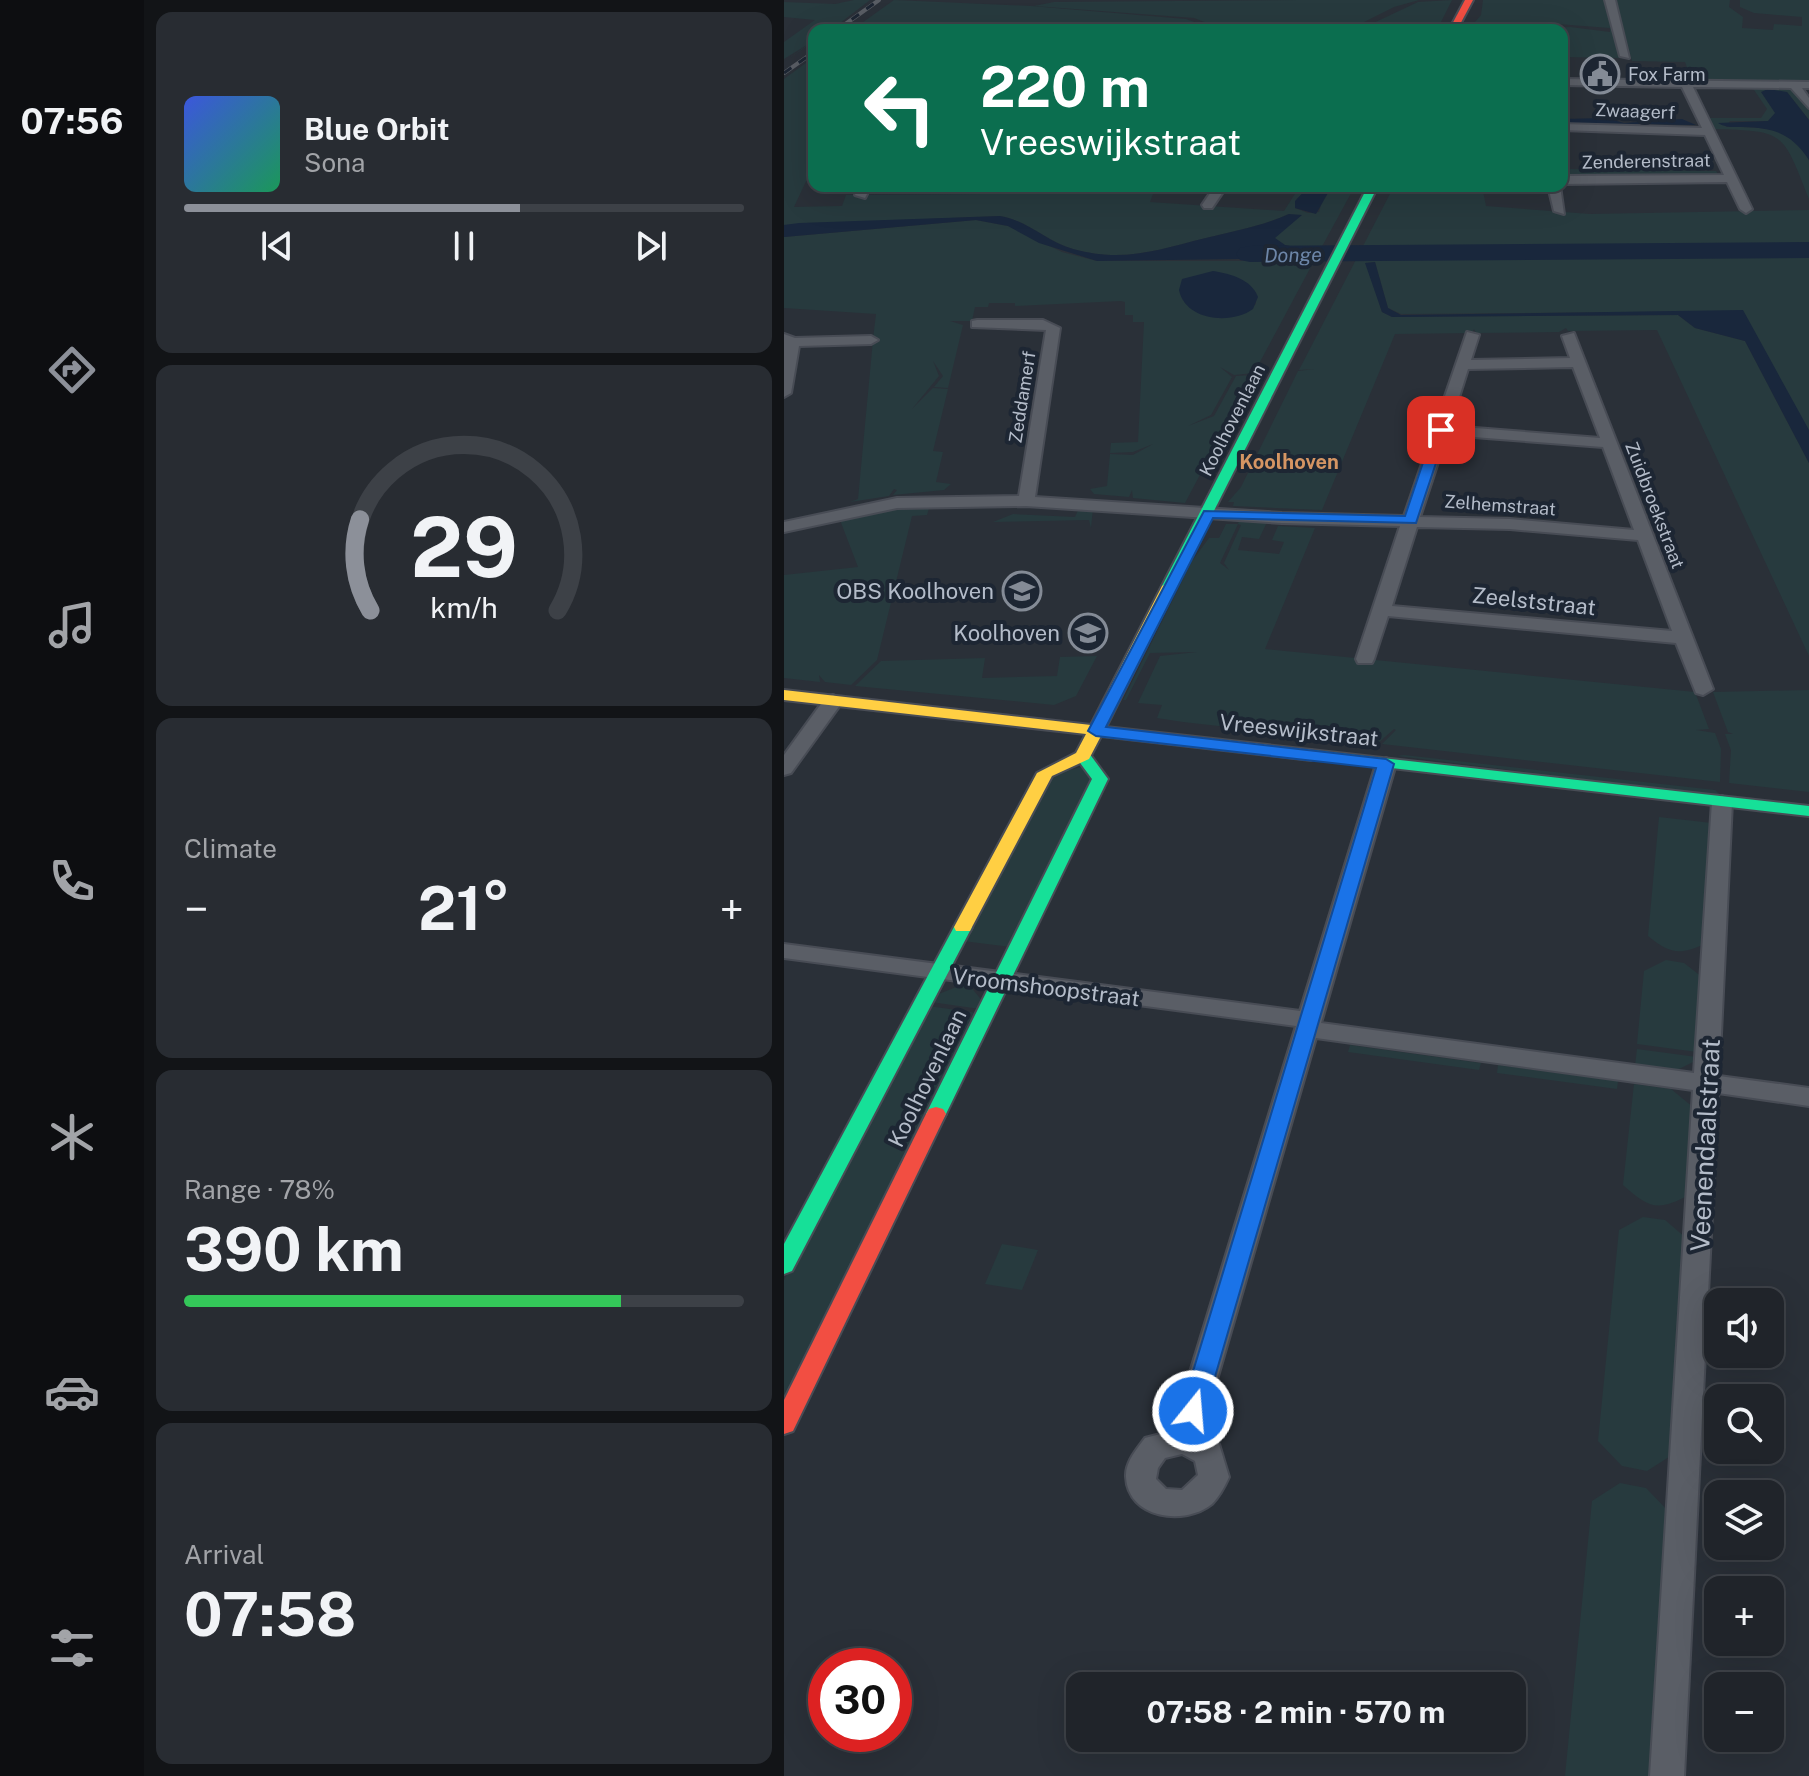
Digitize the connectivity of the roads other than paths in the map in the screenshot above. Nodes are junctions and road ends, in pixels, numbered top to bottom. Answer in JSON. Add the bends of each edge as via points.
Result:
{"nodes":[{"id":1,"x":1469,"y":0,"type":"edge"},
{"id":2,"x":1610,"y":0,"type":"edge"},
{"id":3,"x":1456,"y":24,"type":"edge"},
{"id":4,"x":1625,"y":56,"type":"dead end"},
{"id":5,"x":1568,"y":82,"type":"edge"},
{"id":6,"x":1686,"y":84,"type":"junction"},
{"id":7,"x":1794,"y":85,"type":"junction"},
{"id":8,"x":1809,"y":85,"type":"edge"},
{"id":9,"x":1809,"y":105,"type":"edge"},
{"id":10,"x":1568,"y":127,"type":"edge"},
{"id":11,"x":1708,"y":132,"type":"junction"},
{"id":12,"x":1731,"y":178,"type":"junction"},
{"id":13,"x":1568,"y":180,"type":"edge"},
{"id":14,"x":1217,"y":192,"type":"edge"},
{"id":15,"x":1370,"y":192,"type":"edge"},
{"id":16,"x":1555,"y":192,"type":"edge"},
{"id":17,"x":1208,"y":205,"type":"dead end"},
{"id":18,"x":1746,"y":209,"type":"dead end"},
{"id":19,"x":1560,"y":211,"type":"dead end"},
{"id":20,"x":977,"y":324,"type":"dead end"},
{"id":21,"x":1472,"y":335,"type":"dead end"},
{"id":22,"x":1569,"y":336,"type":"dead end"},
{"id":23,"x":789,"y":340,"type":"edge"},
{"id":24,"x":871,"y":340,"type":"dead end"},
{"id":25,"x":1579,"y":362,"type":"junction"},
{"id":26,"x":1462,"y":365,"type":"junction"},
{"id":27,"x":784,"y":393,"type":"edge"},
{"id":28,"x":1441,"y":430,"type":"junction"},
{"id":29,"x":1610,"y":443,"type":"junction"},
{"id":30,"x":1026,"y":501,"type":"junction"},
{"id":31,"x":1208,"y":514,"type":"junction"},
{"id":32,"x":1411,"y":520,"type":"junction"},
{"id":33,"x":784,"y":527,"type":"edge"},
{"id":34,"x":1645,"y":536,"type":"junction"},
{"id":35,"x":1381,"y":610,"type":"junction"},
{"id":36,"x":1683,"y":637,"type":"junction"},
{"id":37,"x":1365,"y":659,"type":"dead end"},
{"id":38,"x":1703,"y":689,"type":"dead end"},
{"id":39,"x":784,"y":695,"type":"edge"},
{"id":40,"x":833,"y":701,"type":"junction"},
{"id":41,"x":1096,"y":731,"type":"junction"},
{"id":42,"x":1083,"y":756,"type":"junction"},
{"id":43,"x":1386,"y":764,"type":"junction"},
{"id":44,"x":784,"y":769,"type":"edge"},
{"id":45,"x":1722,"y":802,"type":"junction"},
{"id":46,"x":1809,"y":811,"type":"edge"},
{"id":47,"x":784,"y":951,"type":"edge"},
{"id":48,"x":939,"y":973,"type":"junction"},
{"id":49,"x":1002,"y":981,"type":"junction"},
{"id":50,"x":1308,"y":1024,"type":"junction"},
{"id":51,"x":1708,"y":1083,"type":"junction"},
{"id":52,"x":1809,"y":1097,"type":"edge"},
{"id":53,"x":784,"y":1265,"type":"edge"},
{"id":54,"x":784,"y":1424,"type":"edge"},
{"id":55,"x":1184,"y":1441,"type":"dead end"},
{"id":56,"x":1667,"y":1776,"type":"edge"}],
"edges":[{"from":1,"to":3,"type":"street"},
{"from":2,"to":4,"type":"street"},
{"from":5,"to":6,"type":"street"},
{"from":6,"to":7,"type":"street"},
{"from":6,"to":11,"type":"street","name":"Zenderenstraat"},
{"from":7,"to":8,"type":"street"},
{"from":7,"to":9,"type":"street"},
{"from":10,"to":11,"type":"street","name":"Zwaagerf"},
{"from":11,"to":12,"type":"street","name":"Zenderenstraat"},
{"from":12,"to":13,"type":"street","name":"Zenderenstraat"},
{"from":12,"to":18,"type":"street","name":"Zenderenstraat"},
{"from":14,"to":17,"type":"street"},
{"from":15,"to":31,"type":"street","name":"Koolhovenlaan"},
{"from":16,"to":19,"type":"street","name":"Zenderenstraat"},
{"from":20,"to":30,"type":"street","name":"Zeddamerf","via":[[1053,328]]},
{"from":21,"to":26,"type":"street"},
{"from":22,"to":25,"type":"street","name":"Zuidbroekstraat"},
{"from":23,"to":24,"type":"street"},
{"from":23,"to":27,"type":"street"},
{"from":25,"to":26,"type":"street"},
{"from":25,"to":29,"type":"street","name":"Zuidbroekstraat"},
{"from":26,"to":28,"type":"street"},
{"from":28,"to":29,"type":"street"},
{"from":28,"to":32,"type":"street"},
{"from":29,"to":34,"type":"street","name":"Zuidbroekstraat"},
{"from":30,"to":31,"type":"street"},
{"from":30,"to":33,"type":"street","via":[[871,507]]},
{"from":31,"to":32,"type":"street","name":"Zelhemstraat"},
{"from":31,"to":41,"type":"street","name":"Koolhovenlaan"},
{"from":32,"to":34,"type":"street","name":"Zelhemstraat"},
{"from":32,"to":35,"type":"street"},
{"from":34,"to":36,"type":"street","name":"Zuidbroekstraat"},
{"from":35,"to":36,"type":"street","name":"Zeelststraat"},
{"from":35,"to":37,"type":"street"},
{"from":36,"to":38,"type":"street","name":"Zuidbroekstraat"},
{"from":39,"to":40,"type":"street","name":"Vreeswijkstraat"},
{"from":40,"to":41,"type":"street","name":"Vreeswijkstraat"},
{"from":40,"to":44,"type":"street"},
{"from":41,"to":42,"type":"street","name":"Koolhovenlaan"},
{"from":41,"to":43,"type":"street","name":"Vreeswijkstraat"},
{"from":42,"to":48,"type":"street","name":"Koolhovenlaan","via":[[1045,773]]},
{"from":42,"to":49,"type":"street","name":"Koolhovenlaan","via":[[1100,779]]},
{"from":43,"to":45,"type":"street","name":"Vreeswijkstraat"},
{"from":43,"to":50,"type":"street"},
{"from":45,"to":46,"type":"street","name":"Vreeswijkstraat"},
{"from":45,"to":51,"type":"street","name":"Veenendaalstraat"},
{"from":47,"to":48,"type":"street","name":"Vroomshoopstraat"},
{"from":48,"to":49,"type":"street","name":"Vroomshoopstraat"},
{"from":48,"to":53,"type":"street","name":"Koolhovenlaan"},
{"from":49,"to":50,"type":"street","name":"Vroomshoopstraat"},
{"from":49,"to":54,"type":"street","name":"Koolhovenlaan"},
{"from":50,"to":51,"type":"street","name":"Vroomshoopstraat"},
{"from":50,"to":55,"type":"street"},
{"from":51,"to":52,"type":"street","name":"Vroomshoopstraat"},
{"from":51,"to":56,"type":"street","name":"Veenendaalstraat"}]}
